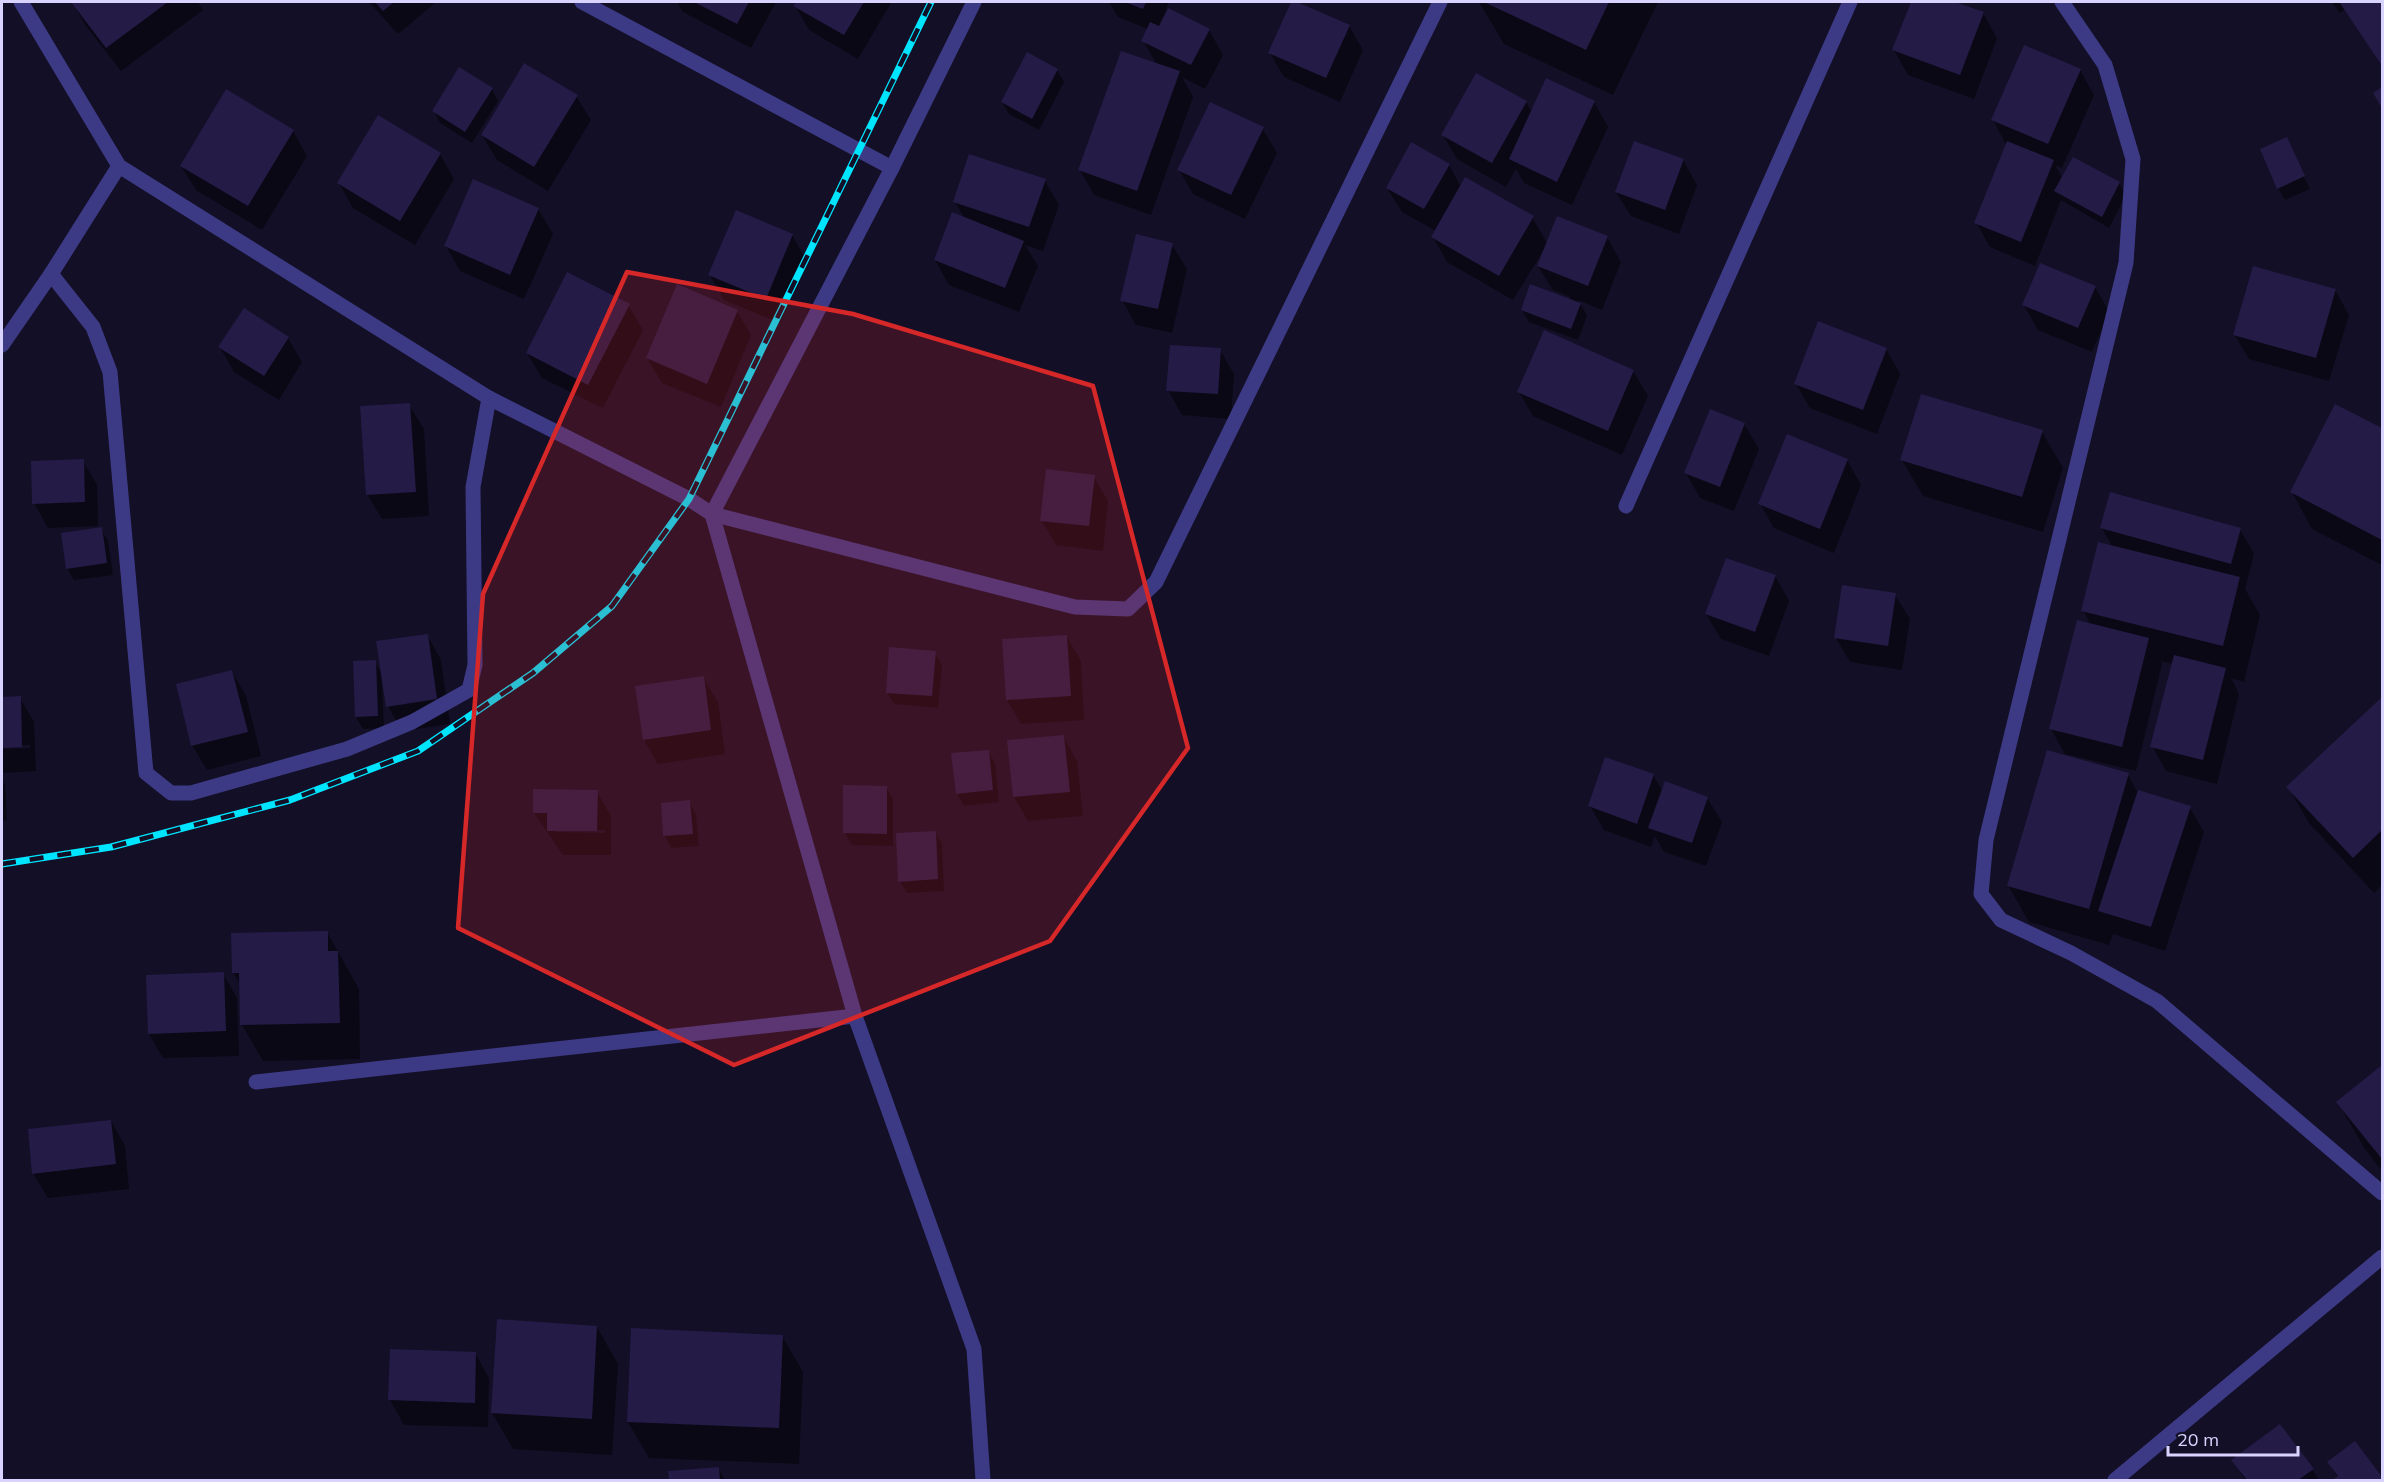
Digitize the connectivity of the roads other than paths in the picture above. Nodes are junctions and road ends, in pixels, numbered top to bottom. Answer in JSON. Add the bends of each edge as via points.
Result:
{"nodes":[{"id":1,"x":21,"y":2,"type":"edge"},
{"id":2,"x":582,"y":2,"type":"edge"},
{"id":3,"x":974,"y":2,"type":"edge"},
{"id":4,"x":1440,"y":2,"type":"edge"},
{"id":5,"x":1850,"y":2,"type":"edge"},
{"id":6,"x":2062,"y":2,"type":"edge"},
{"id":7,"x":119,"y":166,"type":"junction"},
{"id":8,"x":892,"y":168,"type":"junction"},
{"id":9,"x":51,"y":274,"type":"junction"},
{"id":10,"x":2,"y":345,"type":"edge"},
{"id":11,"x":489,"y":398,"type":"junction"},
{"id":12,"x":1626,"y":506,"type":"dead end"},
{"id":13,"x":712,"y":514,"type":"junction"},
{"id":14,"x":855,"y":1016,"type":"junction"},
{"id":15,"x":256,"y":1082,"type":"dead end"},
{"id":16,"x":2382,"y":1194,"type":"edge"},
{"id":17,"x":2382,"y":1257,"type":"edge"},
{"id":18,"x":983,"y":1480,"type":"edge"},
{"id":19,"x":2115,"y":1480,"type":"edge"}],
"edges":[{"from":1,"to":7,"type":"street"},
{"from":2,"to":8,"type":"street"},
{"from":3,"to":8,"type":"street"},
{"from":4,"to":13,"type":"street","via":[[1156,582],[1128,609],[1075,607]]},
{"from":5,"to":12,"type":"street"},
{"from":6,"to":16,"type":"street","via":[[2105,65],[2133,159],[2126,263],[1986,840],[1981,894],[2001,920],[2072,952],[2157,1001]]},
{"from":7,"to":9,"type":"street"},
{"from":7,"to":11,"type":"street"},
{"from":8,"to":13,"type":"street"},
{"from":9,"to":10,"type":"street"},
{"from":9,"to":11,"type":"street","via":[[93,327],[110,372],[146,773],[171,793],[191,793],[347,749],[412,722],[469,690],[476,665],[473,487]]},
{"from":11,"to":13,"type":"street"},
{"from":13,"to":14,"type":"street"},
{"from":14,"to":15,"type":"street"},
{"from":14,"to":18,"type":"street","via":[[974,1349]]},
{"from":17,"to":19,"type":"street"}]}
